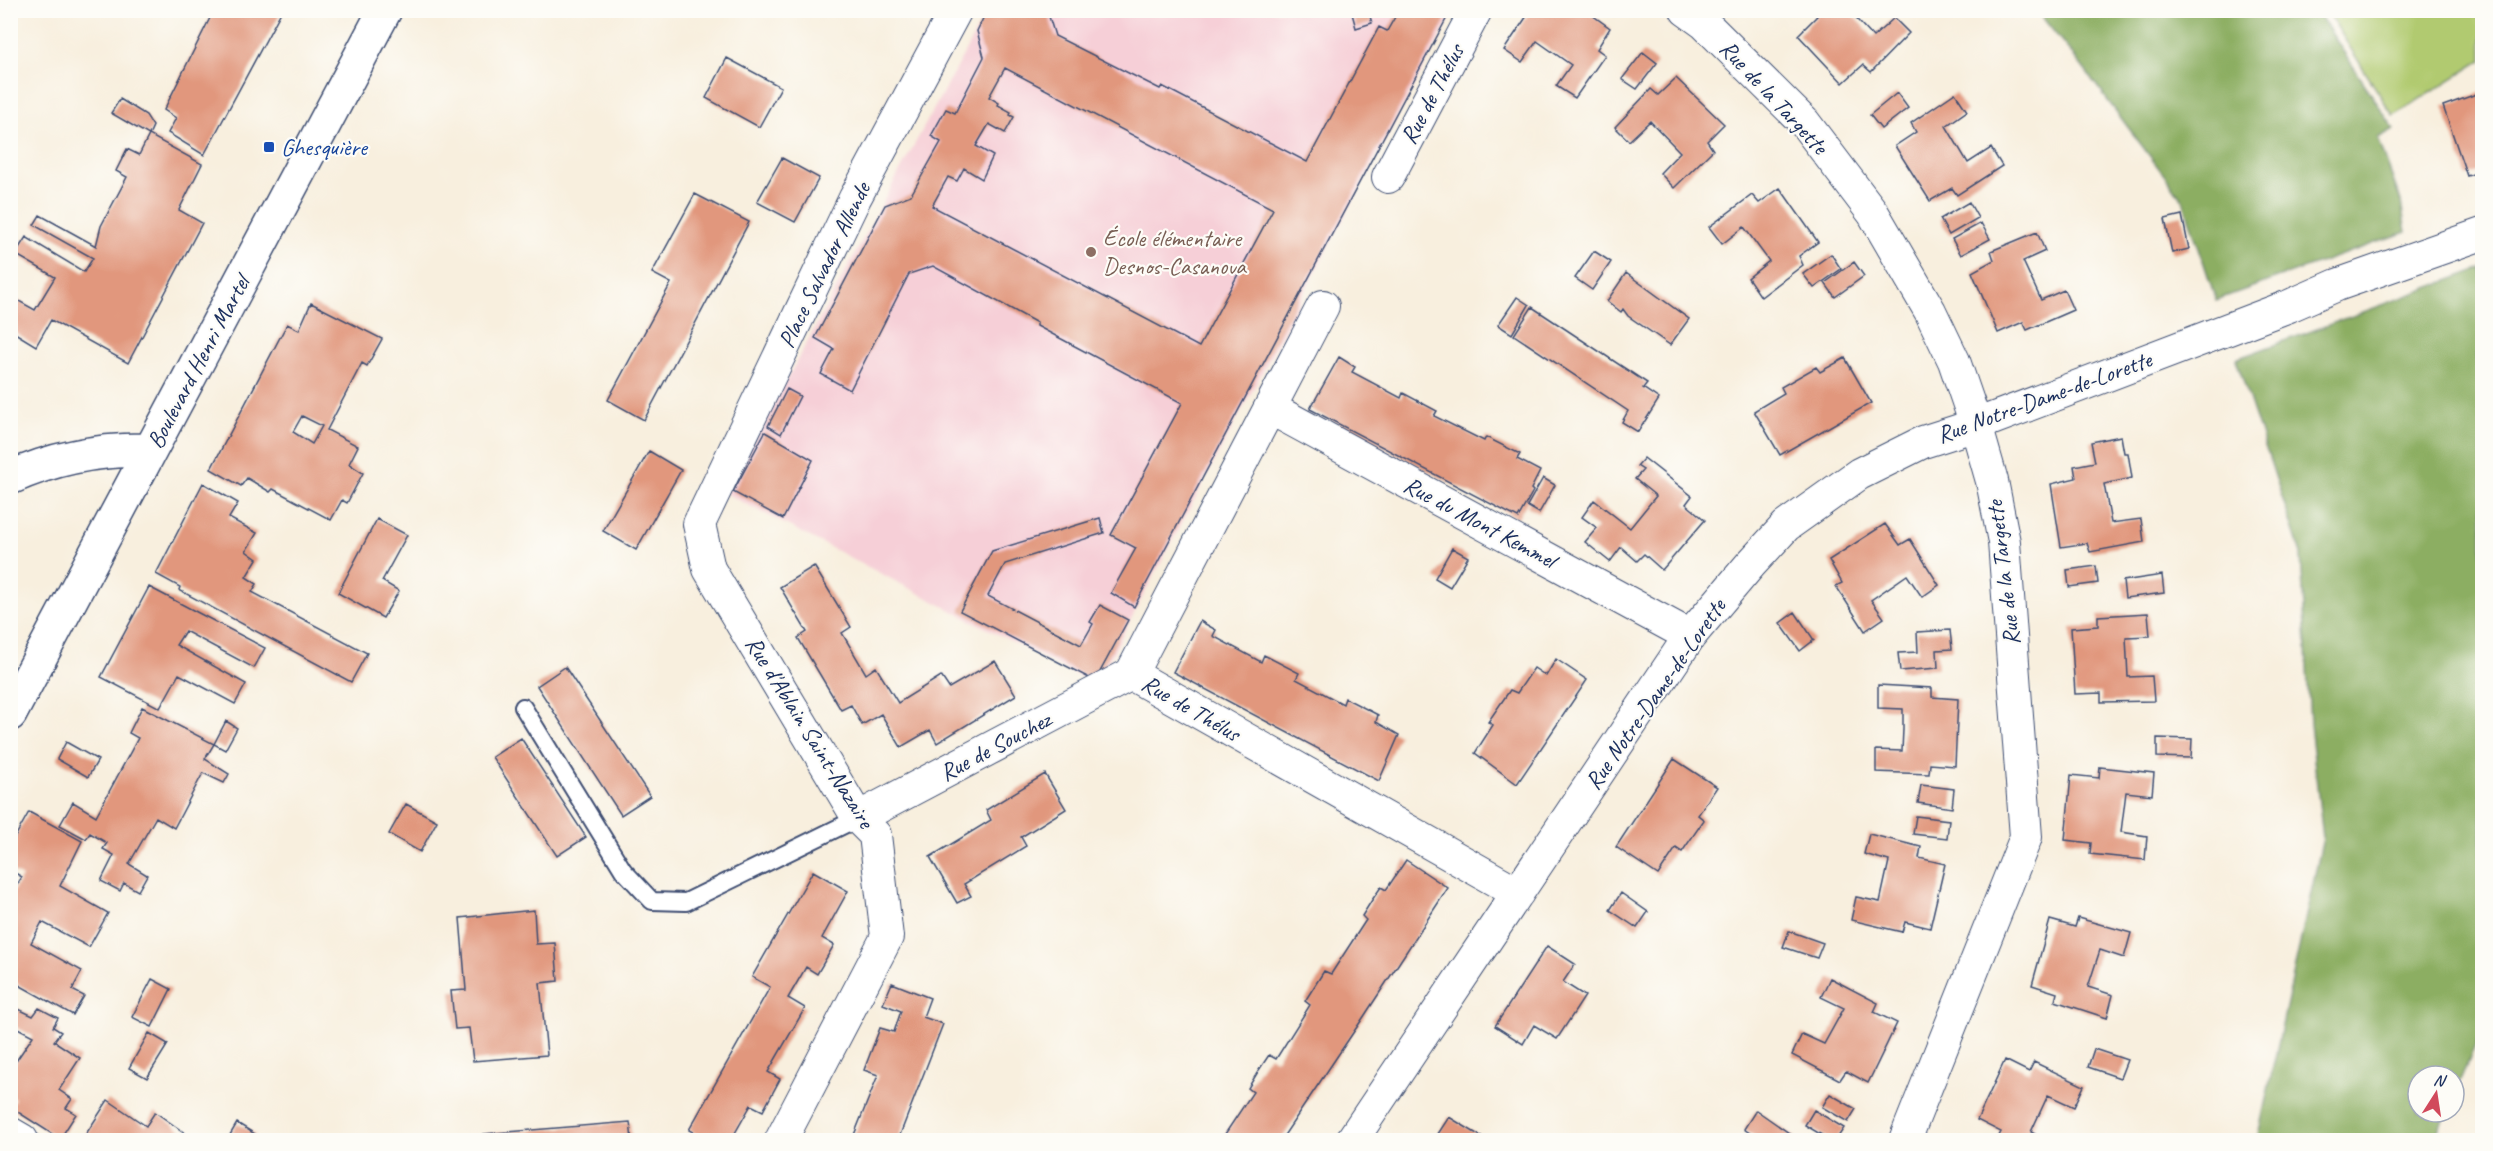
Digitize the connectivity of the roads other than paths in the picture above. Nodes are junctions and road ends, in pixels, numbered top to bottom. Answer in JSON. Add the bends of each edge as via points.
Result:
{"nodes":[{"id":1,"x":385,"y":10,"type":"edge"},
{"id":2,"x":956,"y":10,"type":"edge"},
{"id":3,"x":1476,"y":10,"type":"edge"},
{"id":4,"x":1686,"y":10,"type":"edge"},
{"id":5,"x":1388,"y":177,"type":"dead end"},
{"id":6,"x":2482,"y":234,"type":"edge"},
{"id":7,"x":1323,"y":306,"type":"dead end"},
{"id":8,"x":1270,"y":408,"type":"junction"},
{"id":9,"x":1976,"y":425,"type":"junction"},
{"id":10,"x":150,"y":450,"type":"junction"},
{"id":11,"x":10,"y":478,"type":"edge"},
{"id":12,"x":699,"y":524,"type":"joint"},
{"id":13,"x":1690,"y":636,"type":"junction"},
{"id":14,"x":1131,"y":674,"type":"junction"},
{"id":15,"x":523,"y":707,"type":"dead end"},
{"id":16,"x":10,"y":714,"type":"edge"},
{"id":17,"x":858,"y":818,"type":"junction"},
{"id":18,"x":1518,"y":893,"type":"junction"},
{"id":19,"x":10,"y":1133,"type":"edge"},
{"id":20,"x":22,"y":1140,"type":"edge"},
{"id":21,"x":782,"y":1140,"type":"edge"},
{"id":22,"x":1352,"y":1140,"type":"edge"},
{"id":23,"x":1905,"y":1140,"type":"edge"}],
"edges":[{"from":1,"to":10,"type":"main road","name":"Boulevard Henri Martel"},
{"from":2,"to":12,"type":"street","name":"Place Salvador Allende","via":[[855,198]]},
{"from":3,"to":5,"type":"street","name":"Rue de Thélus"},
{"from":4,"to":9,"type":"street","name":"Rue de la Targette","via":[[1804,122],[1873,213],[1930,310],[1954,361]]},
{"from":6,"to":9,"type":"street","name":"Rue Notre-Dame-de-Lorette","via":[[2337,285]]},
{"from":7,"to":8,"type":"street","name":"Rue de Thélus"},
{"from":8,"to":13,"type":"street","name":"Rue du Mont Kemmel"},
{"from":8,"to":14,"type":"street","name":"Rue de Thélus"},
{"from":9,"to":13,"type":"street","name":"Rue Notre-Dame-de-Lorette","via":[[1923,442],[1859,474],[1786,526]]},
{"from":9,"to":23,"type":"street","name":"Rue de la Targette","via":[[2004,542],[2026,837]]},
{"from":10,"to":11,"type":"main road","via":[[80,454]]},
{"from":10,"to":16,"type":"main road","name":"Boulevard Henri Martel"},
{"from":12,"to":17,"type":"street","name":"Rue d'Ablain Saint-Nazaire","via":[[709,569]]},
{"from":13,"to":18,"type":"street","name":"Rue Notre-Dame-de-Lorette"},
{"from":14,"to":17,"type":"street","name":"Rue de Souchez"},
{"from":14,"to":18,"type":"street","name":"Rue de Thélus"},
{"from":15,"to":17,"type":"lane","via":[[623,870],[652,901],[686,902]]},
{"from":17,"to":21,"type":"street","name":"Rue d'Ablain Saint-Nazaire","via":[[875,835],[887,937]]},
{"from":18,"to":22,"type":"street","name":"Rue Notre-Dame-de-Lorette"},
{"from":19,"to":20,"type":"street"}]}
